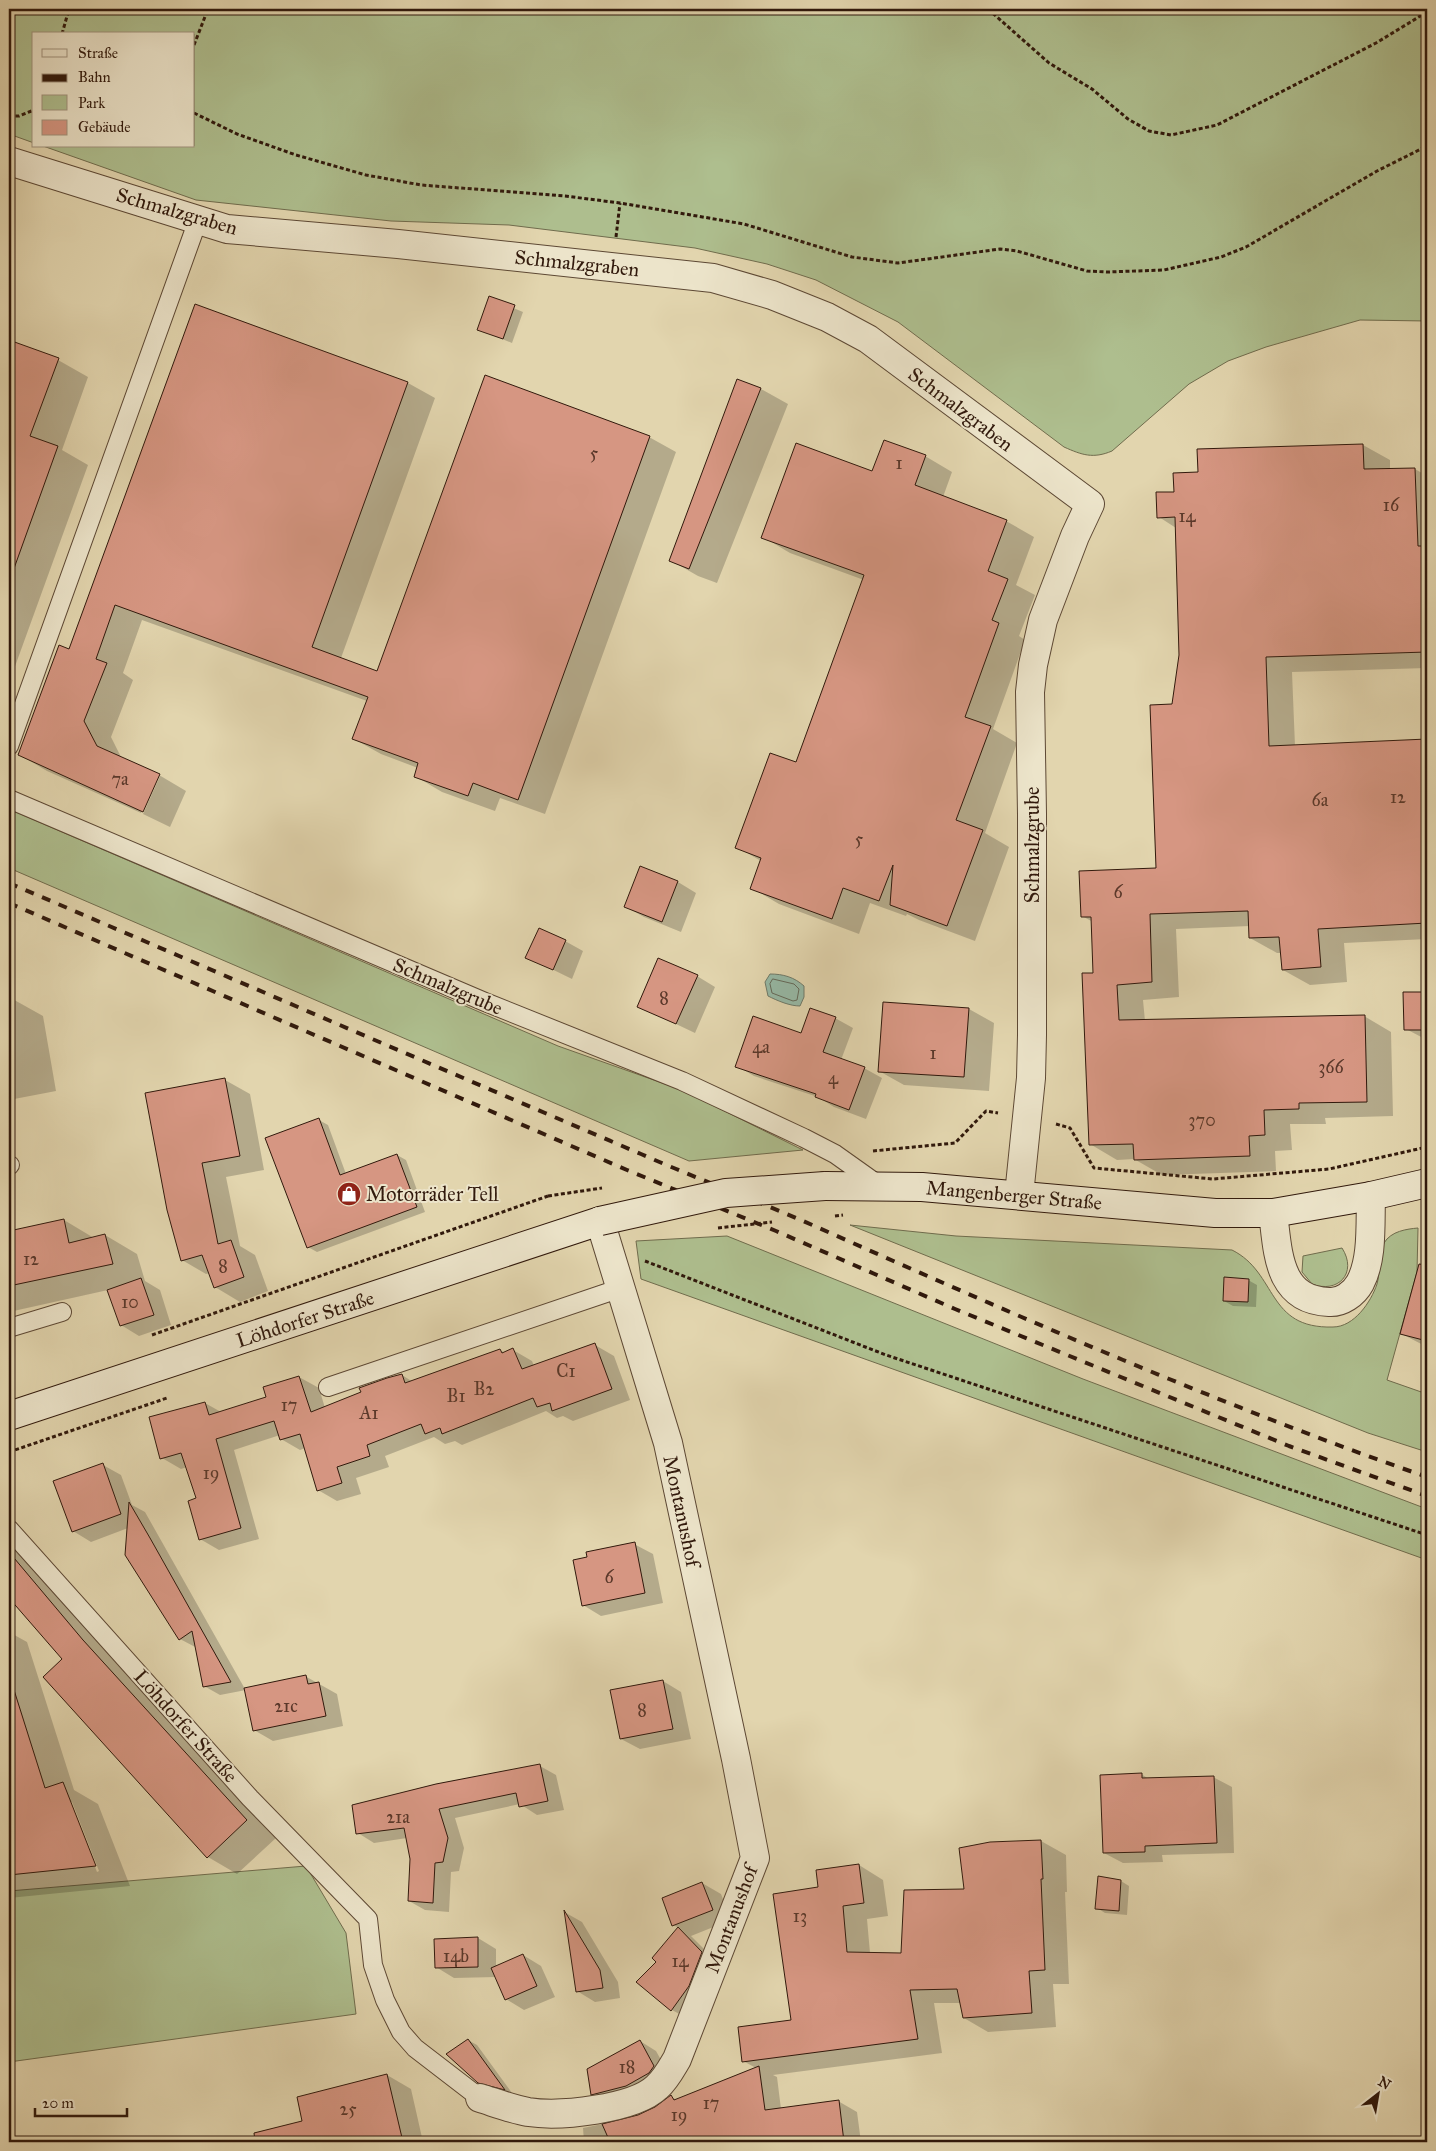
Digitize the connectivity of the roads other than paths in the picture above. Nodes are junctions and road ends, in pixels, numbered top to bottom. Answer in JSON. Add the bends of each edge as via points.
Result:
{"nodes":[{"id":1,"x":9,"y":161,"type":"edge"},
{"id":2,"x":198,"y":220,"type":"junction"},
{"id":3,"x":1090,"y":504,"type":"joint"},
{"id":4,"x":9,"y":746,"type":"edge"},
{"id":5,"x":9,"y":799,"type":"edge"},
{"id":6,"x":1427,"y":1183,"type":"edge"},
{"id":7,"x":880,"y":1186,"type":"junction"},
{"id":8,"x":1019,"y":1195,"type":"junction"},
{"id":9,"x":1371,"y":1196,"type":"junction"},
{"id":10,"x":1273,"y":1212,"type":"junction"},
{"id":11,"x":600,"y":1221,"type":"junction"},
{"id":12,"x":621,"y":1288,"type":"junction"},
{"id":13,"x":62,"y":1312,"type":"dead end"},
{"id":14,"x":9,"y":1328,"type":"edge"},
{"id":15,"x":328,"y":1387,"type":"dead end"},
{"id":16,"x":9,"y":1416,"type":"edge"},
{"id":17,"x":9,"y":1529,"type":"edge"},
{"id":18,"x":368,"y":1919,"type":"joint"},
{"id":19,"x":480,"y":2098,"type":"joint"}],
"edges":[{"from":1,"to":2,"type":"street","name":"Schmalzgraben"},
{"from":2,"to":3,"type":"street","name":"Schmalzgraben","via":[[226,229],[713,278],[772,295],[827,317],[868,339]]},
{"from":2,"to":4,"type":"lane"},
{"from":3,"to":8,"type":"street","name":"Schmalzgrube","via":[[1043,620],[1030,692],[1032,1035]]},
{"from":5,"to":7,"type":"lane","name":"Schmalzgrube","via":[[476,998],[682,1081],[835,1154]]},
{"from":6,"to":9,"type":"street","name":"Mangenberger Straße"},
{"from":7,"to":8,"type":"street","name":"Mangenberger Straße"},
{"from":7,"to":11,"type":"street","name":"Mangenberger Straße","bridge":true,"via":[[726,1193]]},
{"from":8,"to":10,"type":"street","name":"Mangenberger Straße","via":[[1215,1213]]},
{"from":9,"to":10,"type":"street","name":"Mangenberger Straße"},
{"from":9,"to":10,"type":"street","via":[[1366,1266],[1360,1282],[1350,1294],[1334,1303],[1305,1297],[1291,1285],[1280,1268]]},
{"from":11,"to":12,"type":"street","name":"Montanushof"},
{"from":11,"to":16,"type":"street","name":"Löhdorfer Straße"},
{"from":12,"to":15,"type":"lane"},
{"from":12,"to":19,"type":"street","name":"Montanushof","via":[[668,1443],[755,1858],[677,2059],[656,2088],[635,2101],[594,2110],[530,2112]]},
{"from":13,"to":14,"type":"lane"},
{"from":17,"to":18,"type":"lane","name":"Löhdorfer Straße","via":[[250,1798]]},
{"from":18,"to":19,"type":"lane","name":"Montanushof","via":[[373,1965],[384,2000],[401,2032],[415,2048]]}]}
